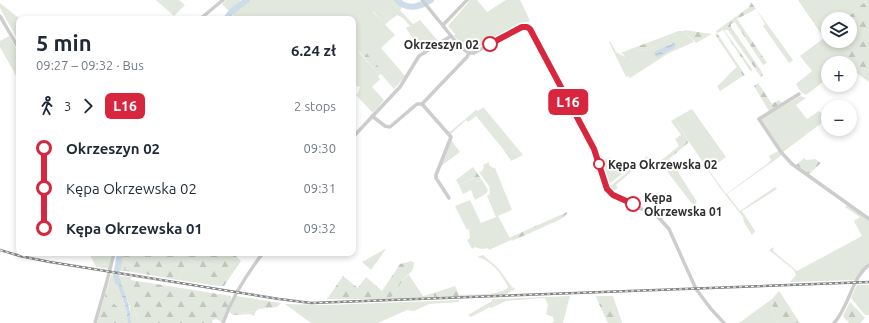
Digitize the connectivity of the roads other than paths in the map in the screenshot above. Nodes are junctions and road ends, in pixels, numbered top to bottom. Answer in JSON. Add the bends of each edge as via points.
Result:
{"nodes":[{"id":1,"x":223,"y":0,"type":"edge"},
{"id":2,"x":467,"y":0,"type":"edge"},
{"id":3,"x":423,"y":1,"type":"edge"},
{"id":4,"x":0,"y":16,"type":"edge"},
{"id":5,"x":204,"y":16,"type":"edge"},
{"id":6,"x":443,"y":25,"type":"junction"},
{"id":7,"x":451,"y":36,"type":"junction"},
{"id":8,"x":16,"y":45,"type":"edge"},
{"id":9,"x":469,"y":53,"type":"junction"},
{"id":10,"x":799,"y":94,"type":"dead end"},
{"id":11,"x":422,"y":104,"type":"junction"},
{"id":12,"x":372,"y":116,"type":"junction"},
{"id":13,"x":356,"y":134,"type":"edge"},
{"id":14,"x":449,"y":198,"type":"dead end"},
{"id":15,"x":869,"y":219,"type":"edge"},
{"id":16,"x":113,"y":256,"type":"edge"},
{"id":17,"x":261,"y":256,"type":"edge"},
{"id":18,"x":869,"y":265,"type":"edge"},
{"id":19,"x":95,"y":323,"type":"edge"},
{"id":20,"x":223,"y":323,"type":"edge"},
{"id":21,"x":724,"y":323,"type":"edge"},
{"id":22,"x":834,"y":323,"type":"edge"}],
"edges":[{"from":1,"to":5,"type":"street"},
{"from":2,"to":6,"type":"street"},
{"from":3,"to":6,"type":"street"},
{"from":4,"to":8,"type":"street"},
{"from":6,"to":7,"type":"street"},
{"from":7,"to":9,"type":"street"},
{"from":7,"to":12,"type":"street","via":[[419,56],[400,87]]},
{"from":9,"to":11,"type":"street"},
{"from":9,"to":21,"type":"street","via":[[474,53],[520,27],[530,29],[594,149],[607,189],[613,195],[658,217],[669,229],[696,289]]},
{"from":10,"to":15,"type":"street","via":[[759,119],[792,164]]},
{"from":11,"to":12,"type":"street","via":[[417,104],[389,127]]},
{"from":11,"to":14,"type":"street","via":[[451,137],[436,176]]},
{"from":12,"to":13,"type":"street"},
{"from":16,"to":19,"type":"street"},
{"from":17,"to":20,"type":"street","via":[[236,293]]},
{"from":18,"to":22,"type":"street","via":[[860,275],[839,318]]}]}
